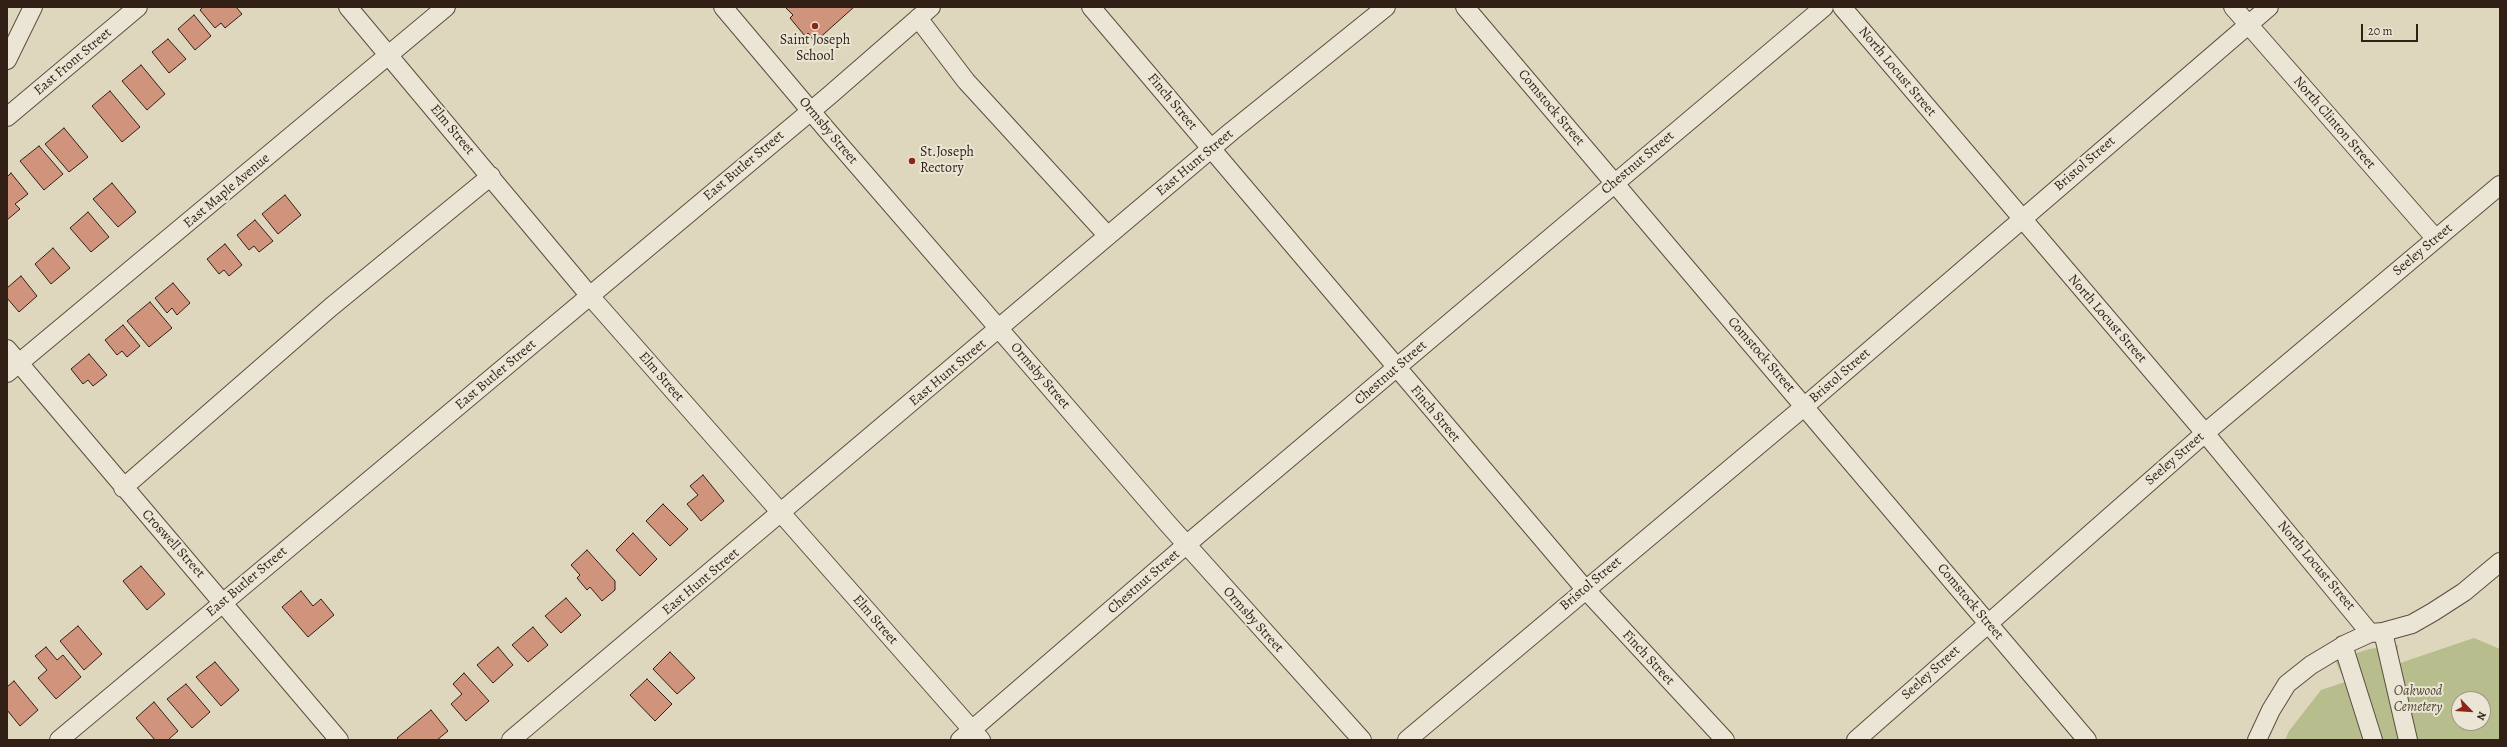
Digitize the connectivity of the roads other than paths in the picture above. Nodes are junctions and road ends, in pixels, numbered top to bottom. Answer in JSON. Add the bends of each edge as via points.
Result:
{"nodes":[{"id":1,"x":33,"y":7,"type":"edge"},
{"id":2,"x":138,"y":7,"type":"edge"},
{"id":3,"x":348,"y":7,"type":"edge"},
{"id":4,"x":446,"y":7,"type":"edge"},
{"id":5,"x":723,"y":7,"type":"edge"},
{"id":6,"x":1091,"y":7,"type":"edge"},
{"id":7,"x":1386,"y":7,"type":"edge"},
{"id":8,"x":1465,"y":7,"type":"edge"},
{"id":9,"x":1824,"y":7,"type":"edge"},
{"id":10,"x":1842,"y":7,"type":"edge"},
{"id":11,"x":2233,"y":7,"type":"edge"},
{"id":12,"x":2269,"y":7,"type":"edge"},
{"id":13,"x":924,"y":13,"type":"edge"},
{"id":14,"x":2248,"y":25,"type":"junction"},
{"id":15,"x":388,"y":55,"type":"junction"},
{"id":16,"x":7,"y":60,"type":"edge"},
{"id":17,"x":810,"y":110,"type":"junction"},
{"id":18,"x":7,"y":117,"type":"edge"},
{"id":19,"x":1212,"y":150,"type":"junction"},
{"id":20,"x":491,"y":176,"type":"junction"},
{"id":21,"x":1614,"y":183,"type":"junction"},
{"id":22,"x":2500,"y":185,"type":"edge"},
{"id":23,"x":2021,"y":220,"type":"junction"},
{"id":24,"x":1108,"y":236,"type":"junction"},
{"id":25,"x":2436,"y":239,"type":"junction"},
{"id":26,"x":590,"y":296,"type":"junction"},
{"id":27,"x":1000,"y":329,"type":"junction"},
{"id":28,"x":7,"y":349,"type":"edge"},
{"id":29,"x":13,"y":368,"type":"edge"},
{"id":30,"x":1397,"y":369,"type":"junction"},
{"id":31,"x":1805,"y":406,"type":"junction"},
{"id":32,"x":2205,"y":433,"type":"junction"},
{"id":33,"x":123,"y":488,"type":"junction"},
{"id":34,"x":780,"y":515,"type":"junction"},
{"id":35,"x":1186,"y":545,"type":"junction"},
{"id":36,"x":2500,"y":562,"type":"edge"},
{"id":37,"x":1585,"y":589,"type":"junction"},
{"id":38,"x":222,"y":602,"type":"junction"},
{"id":39,"x":1987,"y":623,"type":"junction"},
{"id":40,"x":2377,"y":632,"type":"junction"},
{"id":41,"x":2343,"y":645,"type":"junction"},
{"id":42,"x":971,"y":737,"type":"edge"},
{"id":43,"x":59,"y":740,"type":"edge"},
{"id":44,"x":339,"y":740,"type":"edge"},
{"id":45,"x":511,"y":740,"type":"edge"},
{"id":46,"x":1362,"y":740,"type":"edge"},
{"id":47,"x":1406,"y":740,"type":"edge"},
{"id":48,"x":1725,"y":740,"type":"edge"},
{"id":49,"x":1856,"y":740,"type":"edge"},
{"id":50,"x":2087,"y":740,"type":"edge"},
{"id":51,"x":2258,"y":740,"type":"edge"},
{"id":52,"x":2373,"y":740,"type":"edge"},
{"id":53,"x":2408,"y":740,"type":"edge"}],
"edges":[{"from":1,"to":16,"type":"street"},
{"from":2,"to":18,"type":"street","name":"East Front Street"},
{"from":3,"to":15,"type":"street","name":"Elm Street"},
{"from":4,"to":15,"type":"street","name":"East Maple Avenue"},
{"from":5,"to":17,"type":"street","name":"Ormsby Street"},
{"from":6,"to":19,"type":"street","name":"Finch Street"},
{"from":7,"to":19,"type":"street","name":"East Hunt Street"},
{"from":8,"to":21,"type":"street","name":"Comstock Street"},
{"from":9,"to":21,"type":"street","name":"Chestnut Street"},
{"from":10,"to":23,"type":"street","name":"North Locust Street"},
{"from":11,"to":14,"type":"street","name":"North Clinton Street"},
{"from":12,"to":14,"type":"street","name":"Bristol Street"},
{"from":13,"to":17,"type":"street","name":"East Butler Street"},
{"from":13,"to":24,"type":"street","via":[[966,81]]},
{"from":14,"to":23,"type":"street","name":"Bristol Street"},
{"from":14,"to":25,"type":"street","name":"North Clinton Street"},
{"from":15,"to":20,"type":"street","name":"Elm Street"},
{"from":15,"to":29,"type":"street","name":"East Maple Avenue"},
{"from":17,"to":26,"type":"street","name":"East Butler Street"},
{"from":17,"to":27,"type":"street","name":"Ormsby Street"},
{"from":19,"to":24,"type":"street","name":"East Hunt Street"},
{"from":19,"to":30,"type":"street","name":"Finch Street"},
{"from":20,"to":26,"type":"street","name":"Elm Street"},
{"from":20,"to":33,"type":"street","via":[[331,307]]},
{"from":21,"to":30,"type":"street","name":"Chestnut Street"},
{"from":21,"to":31,"type":"street","name":"Comstock Street"},
{"from":22,"to":25,"type":"street","name":"Seeley Street"},
{"from":23,"to":31,"type":"street","name":"Bristol Street"},
{"from":23,"to":32,"type":"street","name":"North Locust Street"},
{"from":24,"to":27,"type":"street","name":"East Hunt Street"},
{"from":25,"to":32,"type":"street","name":"Seeley Street"},
{"from":26,"to":34,"type":"street","name":"Elm Street"},
{"from":26,"to":38,"type":"street","name":"East Butler Street"},
{"from":27,"to":34,"type":"street","name":"East Hunt Street"},
{"from":27,"to":35,"type":"street","name":"Ormsby Street"},
{"from":28,"to":29,"type":"street","name":"Croswell Street"},
{"from":29,"to":33,"type":"street","name":"Croswell Street"},
{"from":30,"to":35,"type":"street","name":"Chestnut Street"},
{"from":30,"to":37,"type":"street","name":"Finch Street"},
{"from":31,"to":37,"type":"street","name":"Bristol Street"},
{"from":31,"to":39,"type":"street","name":"Comstock Street"},
{"from":32,"to":39,"type":"street","name":"Seeley Street"},
{"from":32,"to":40,"type":"street","name":"North Locust Street"},
{"from":33,"to":38,"type":"street","name":"Croswell Street"},
{"from":34,"to":42,"type":"street","name":"Elm Street"},
{"from":34,"to":45,"type":"street","name":"East Hunt Street"},
{"from":35,"to":42,"type":"street","name":"Chestnut Street"},
{"from":35,"to":46,"type":"street","name":"Ormsby Street"},
{"from":36,"to":40,"type":"street","via":[[2464,592],[2412,624]]},
{"from":37,"to":47,"type":"street","name":"Bristol Street"},
{"from":37,"to":48,"type":"street","name":"Finch Street"},
{"from":38,"to":43,"type":"street","name":"East Butler Street"},
{"from":38,"to":44,"type":"street","name":"Croswell Street"},
{"from":39,"to":49,"type":"street","name":"Seeley Street"},
{"from":39,"to":50,"type":"street","name":"Comstock Street"},
{"from":40,"to":41,"type":"street"},
{"from":40,"to":53,"type":"street"},
{"from":41,"to":51,"type":"street","via":[[2287,684],[2271,710]]},
{"from":41,"to":52,"type":"street"}]}
